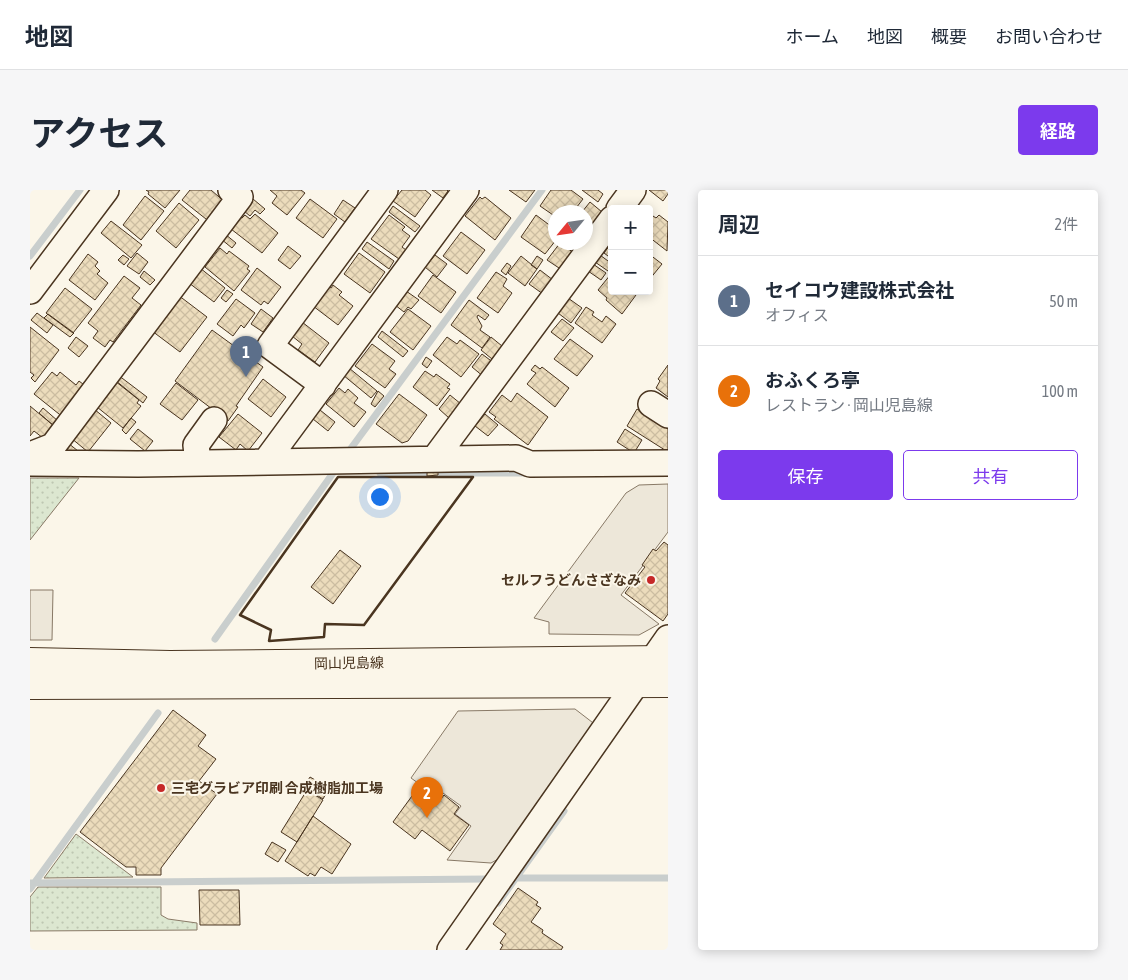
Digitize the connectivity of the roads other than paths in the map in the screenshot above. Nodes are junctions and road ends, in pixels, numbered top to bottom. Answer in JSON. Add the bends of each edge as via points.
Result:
{"nodes":[{"id":1,"x":106,"y":190,"type":"edge"},
{"id":2,"x":230,"y":190,"type":"edge"},
{"id":3,"x":385,"y":190,"type":"edge"},
{"id":4,"x":466,"y":190,"type":"edge"},
{"id":5,"x":633,"y":190,"type":"edge"},
{"id":6,"x":622,"y":205,"type":"edge"},
{"id":7,"x":608,"y":224,"type":"edge"},
{"id":8,"x":30,"y":291,"type":"edge"},
{"id":9,"x":323,"y":385,"type":"junction"},
{"id":10,"x":214,"y":420,"type":"dead end"},
{"id":11,"x":30,"y":455,"type":"edge"},
{"id":12,"x":435,"y":458,"type":"junction"},
{"id":13,"x":266,"y":462,"type":"junction"},
{"id":14,"x":198,"y":463,"type":"junction"},
{"id":15,"x":668,"y":463,"type":"edge"},
{"id":16,"x":30,"y":464,"type":"edge"},
{"id":17,"x":668,"y":638,"type":"edge"},
{"id":18,"x":660,"y":660,"type":"edge"},
{"id":19,"x":30,"y":662,"type":"edge"},
{"id":20,"x":636,"y":683,"type":"junction"},
{"id":21,"x":668,"y":683,"type":"edge"},
{"id":22,"x":30,"y":685,"type":"edge"},
{"id":23,"x":450,"y":950,"type":"edge"}],
"edges":[{"from":1,"to":8,"type":"street"},
{"from":2,"to":11,"type":"street","via":[[240,197],[53,446]]},
{"from":3,"to":9,"type":"street","via":[[270,346]]},
{"from":4,"to":9,"type":"street"},
{"from":5,"to":6,"type":"street"},
{"from":7,"to":12,"type":"street"},
{"from":9,"to":13,"type":"street"},
{"from":10,"to":14,"type":"street","via":[[196,445]]},
{"from":12,"to":13,"type":"street"},
{"from":12,"to":15,"type":"street","via":[[516,458],[530,464]]},
{"from":13,"to":14,"type":"street"},
{"from":14,"to":16,"type":"street"},
{"from":17,"to":18,"type":"street"},
{"from":18,"to":19,"type":"main road","name":"岡山児島線","via":[[170,665]]},
{"from":18,"to":20,"type":"street"},
{"from":20,"to":21,"type":"main road","name":"岡山児島線"},
{"from":20,"to":22,"type":"main road","name":"岡山児島線"},
{"from":20,"to":23,"type":"street"}]}
